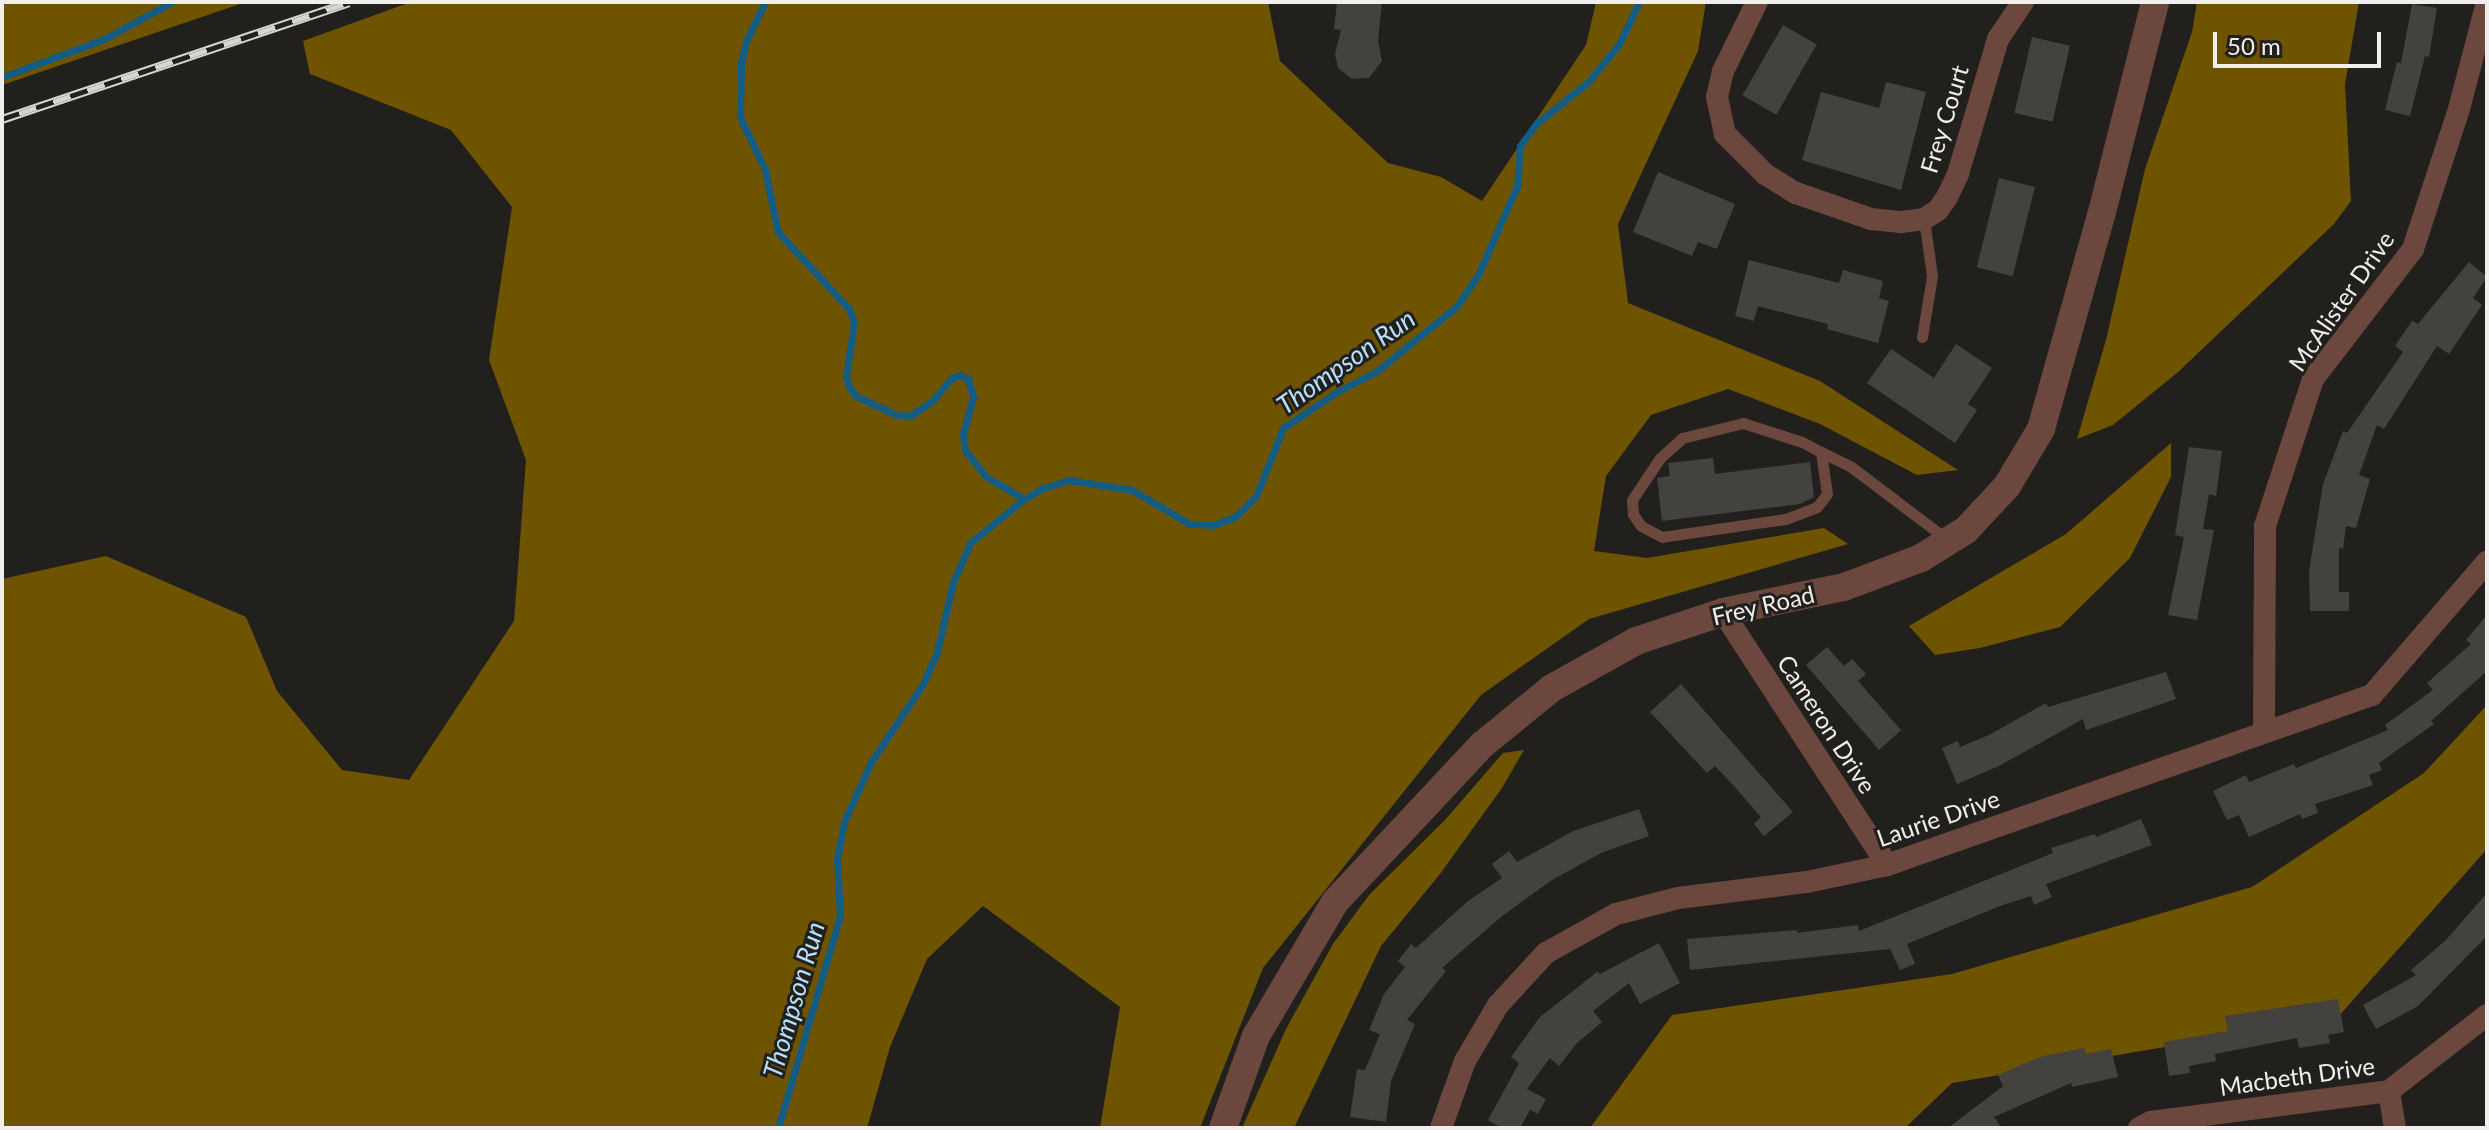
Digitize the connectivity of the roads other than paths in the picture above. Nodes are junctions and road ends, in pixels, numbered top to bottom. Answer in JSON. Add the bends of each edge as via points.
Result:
{"nodes":[{"id":1,"x":1757,"y":2,"type":"edge"},
{"id":2,"x":2023,"y":2,"type":"edge"},
{"id":3,"x":2155,"y":2,"type":"edge"},
{"id":4,"x":2487,"y":2,"type":"edge"},
{"id":5,"x":1924,"y":219,"type":"junction"},
{"id":6,"x":1922,"y":337,"type":"dead end"},
{"id":7,"x":1821,"y":452,"type":"junction"},
{"id":8,"x":1948,"y":541,"type":"junction"},
{"id":9,"x":2487,"y":562,"type":"edge"},
{"id":10,"x":1723,"y":612,"type":"junction"},
{"id":11,"x":2264,"y":730,"type":"junction"},
{"id":12,"x":1887,"y":865,"type":"junction"},
{"id":13,"x":2487,"y":1015,"type":"edge"},
{"id":14,"x":2389,"y":1091,"type":"junction"},
{"id":15,"x":1223,"y":1128,"type":"edge"},
{"id":16,"x":1441,"y":1128,"type":"edge"},
{"id":17,"x":2139,"y":1128,"type":"edge"},
{"id":18,"x":2395,"y":1128,"type":"edge"}],
"edges":[{"from":1,"to":5,"type":"street","via":[[1723,71],[1717,97],[1725,134],[1765,174],[1796,193],[1871,219]]},
{"from":2,"to":5,"type":"street","name":"Frey Court","via":[[1998,39],[1958,174],[1938,210]]},
{"from":3,"to":8,"type":"street","name":"Frey Road","via":[[2041,429],[2007,486],[1966,530]]},
{"from":4,"to":11,"type":"street","name":"McAlister Drive","via":[[2413,249],[2313,379],[2265,526]]},
{"from":5,"to":6,"type":"lane","via":[[1932,276]]},
{"from":7,"to":7,"type":"lane","via":[[1743,423],[1682,438],[1660,458],[1632,500],[1633,514],[1641,526],[1662,537],[1785,519],[1817,507],[1827,494]]},
{"from":7,"to":8,"type":"lane","via":[[1850,466]]},
{"from":8,"to":10,"type":"street","name":"Frey Road","via":[[1921,558],[1844,587]]},
{"from":9,"to":11,"type":"street","name":"Laurie Drive","via":[[2372,695]]},
{"from":10,"to":12,"type":"street","name":"Cameron Drive"},
{"from":10,"to":15,"type":"street","name":"Frey Road","via":[[1636,641],[1564,681],[1482,745],[1335,902],[1256,1036]]},
{"from":11,"to":12,"type":"street","name":"Laurie Drive"},
{"from":12,"to":16,"type":"street","name":"Laurie Drive","via":[[1641,907],[1616,914],[1546,953],[1498,1005],[1465,1061]]},
{"from":13,"to":14,"type":"street","name":"Macbeth Drive"},
{"from":14,"to":17,"type":"street","name":"Macbeth Drive","via":[[2151,1122]]},
{"from":14,"to":18,"type":"street"}]}
